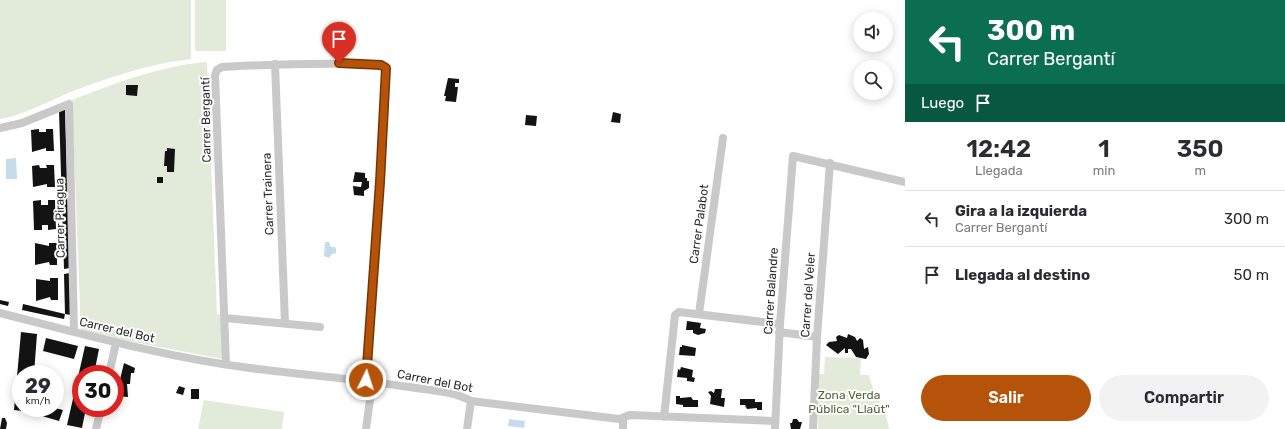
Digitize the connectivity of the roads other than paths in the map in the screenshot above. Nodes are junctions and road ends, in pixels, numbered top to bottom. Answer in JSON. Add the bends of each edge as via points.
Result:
{"nodes":[{"id":1,"x":275,"y":64,"type":"junction"},
{"id":2,"x":0,"y":128,"type":"edge"},
{"id":3,"x":723,"y":138,"type":"dead end"},
{"id":4,"x":830,"y":163,"type":"junction"},
{"id":5,"x":905,"y":182,"type":"edge"},
{"id":6,"x":0,"y":313,"type":"edge"},
{"id":7,"x":699,"y":314,"type":"junction"},
{"id":8,"x":225,"y":318,"type":"junction"},
{"id":9,"x":285,"y":323,"type":"junction"},
{"id":10,"x":320,"y":327,"type":"dead end"},
{"id":11,"x":780,"y":328,"type":"junction"},
{"id":12,"x":74,"y":332,"type":"junction"},
{"id":13,"x":816,"y":337,"type":"junction"},
{"id":14,"x":116,"y":344,"type":"junction"},
{"id":15,"x":226,"y":364,"type":"junction"},
{"id":16,"x":111,"y":365,"type":"edge"},
{"id":17,"x":366,"y":380,"type":"junction"},
{"id":18,"x":471,"y":401,"type":"junction"},
{"id":19,"x":99,"y":417,"type":"edge"},
{"id":20,"x":664,"y":417,"type":"junction"},
{"id":21,"x":623,"y":418,"type":"junction"},
{"id":22,"x":775,"y":425,"type":"edge"},
{"id":23,"x":96,"y":429,"type":"edge"},
{"id":24,"x":366,"y":429,"type":"edge"},
{"id":25,"x":467,"y":429,"type":"edge"},
{"id":26,"x":623,"y":429,"type":"edge"},
{"id":27,"x":814,"y":429,"type":"edge"}],
"edges":[{"from":1,"to":8,"type":"street","name":"Carrer Bergantí","via":[[222,67],[215,75]]},
{"from":1,"to":9,"type":"street","name":"Carrer Trainera"},
{"from":1,"to":17,"type":"street","name":"Carrer Bergantí","via":[[339,63],[381,65],[386,68]]},
{"from":2,"to":12,"type":"street","name":"Carrer Piragua","via":[[22,123],[69,104]]},
{"from":3,"to":7,"type":"street","name":"Carrer Palabot"},
{"from":4,"to":5,"type":"street"},
{"from":4,"to":11,"type":"street","name":"Carrer Balandre","via":[[793,156]]},
{"from":4,"to":13,"type":"street","name":"Carrer del Veler"},
{"from":6,"to":12,"type":"street","name":"Carrer del Bot"},
{"from":7,"to":11,"type":"street"},
{"from":7,"to":20,"type":"street","via":[[679,312],[675,316]]},
{"from":8,"to":9,"type":"street"},
{"from":8,"to":15,"type":"street","name":"Carrer Bergantí"},
{"from":9,"to":10,"type":"street"},
{"from":11,"to":13,"type":"street"},
{"from":11,"to":22,"type":"street","name":"Carrer Balandre"},
{"from":12,"to":14,"type":"street","name":"Carrer del Bot"},
{"from":13,"to":27,"type":"street","name":"Carrer del Veler"},
{"from":14,"to":15,"type":"street","name":"Carrer del Bot"},
{"from":14,"to":16,"type":"street"},
{"from":15,"to":17,"type":"street","name":"Carrer del Bot"},
{"from":17,"to":18,"type":"street","name":"Carrer del Bot","via":[[461,396]]},
{"from":17,"to":24,"type":"street","via":[[370,392]]},
{"from":18,"to":21,"type":"street","name":"Carrer del Bot"},
{"from":18,"to":25,"type":"street"},
{"from":19,"to":23,"type":"street"},
{"from":20,"to":21,"type":"street","name":"Carrer del Bot","via":[[630,415]]},
{"from":20,"to":22,"type":"street","name":"Carrer del Bot"},
{"from":21,"to":26,"type":"street"}]}
